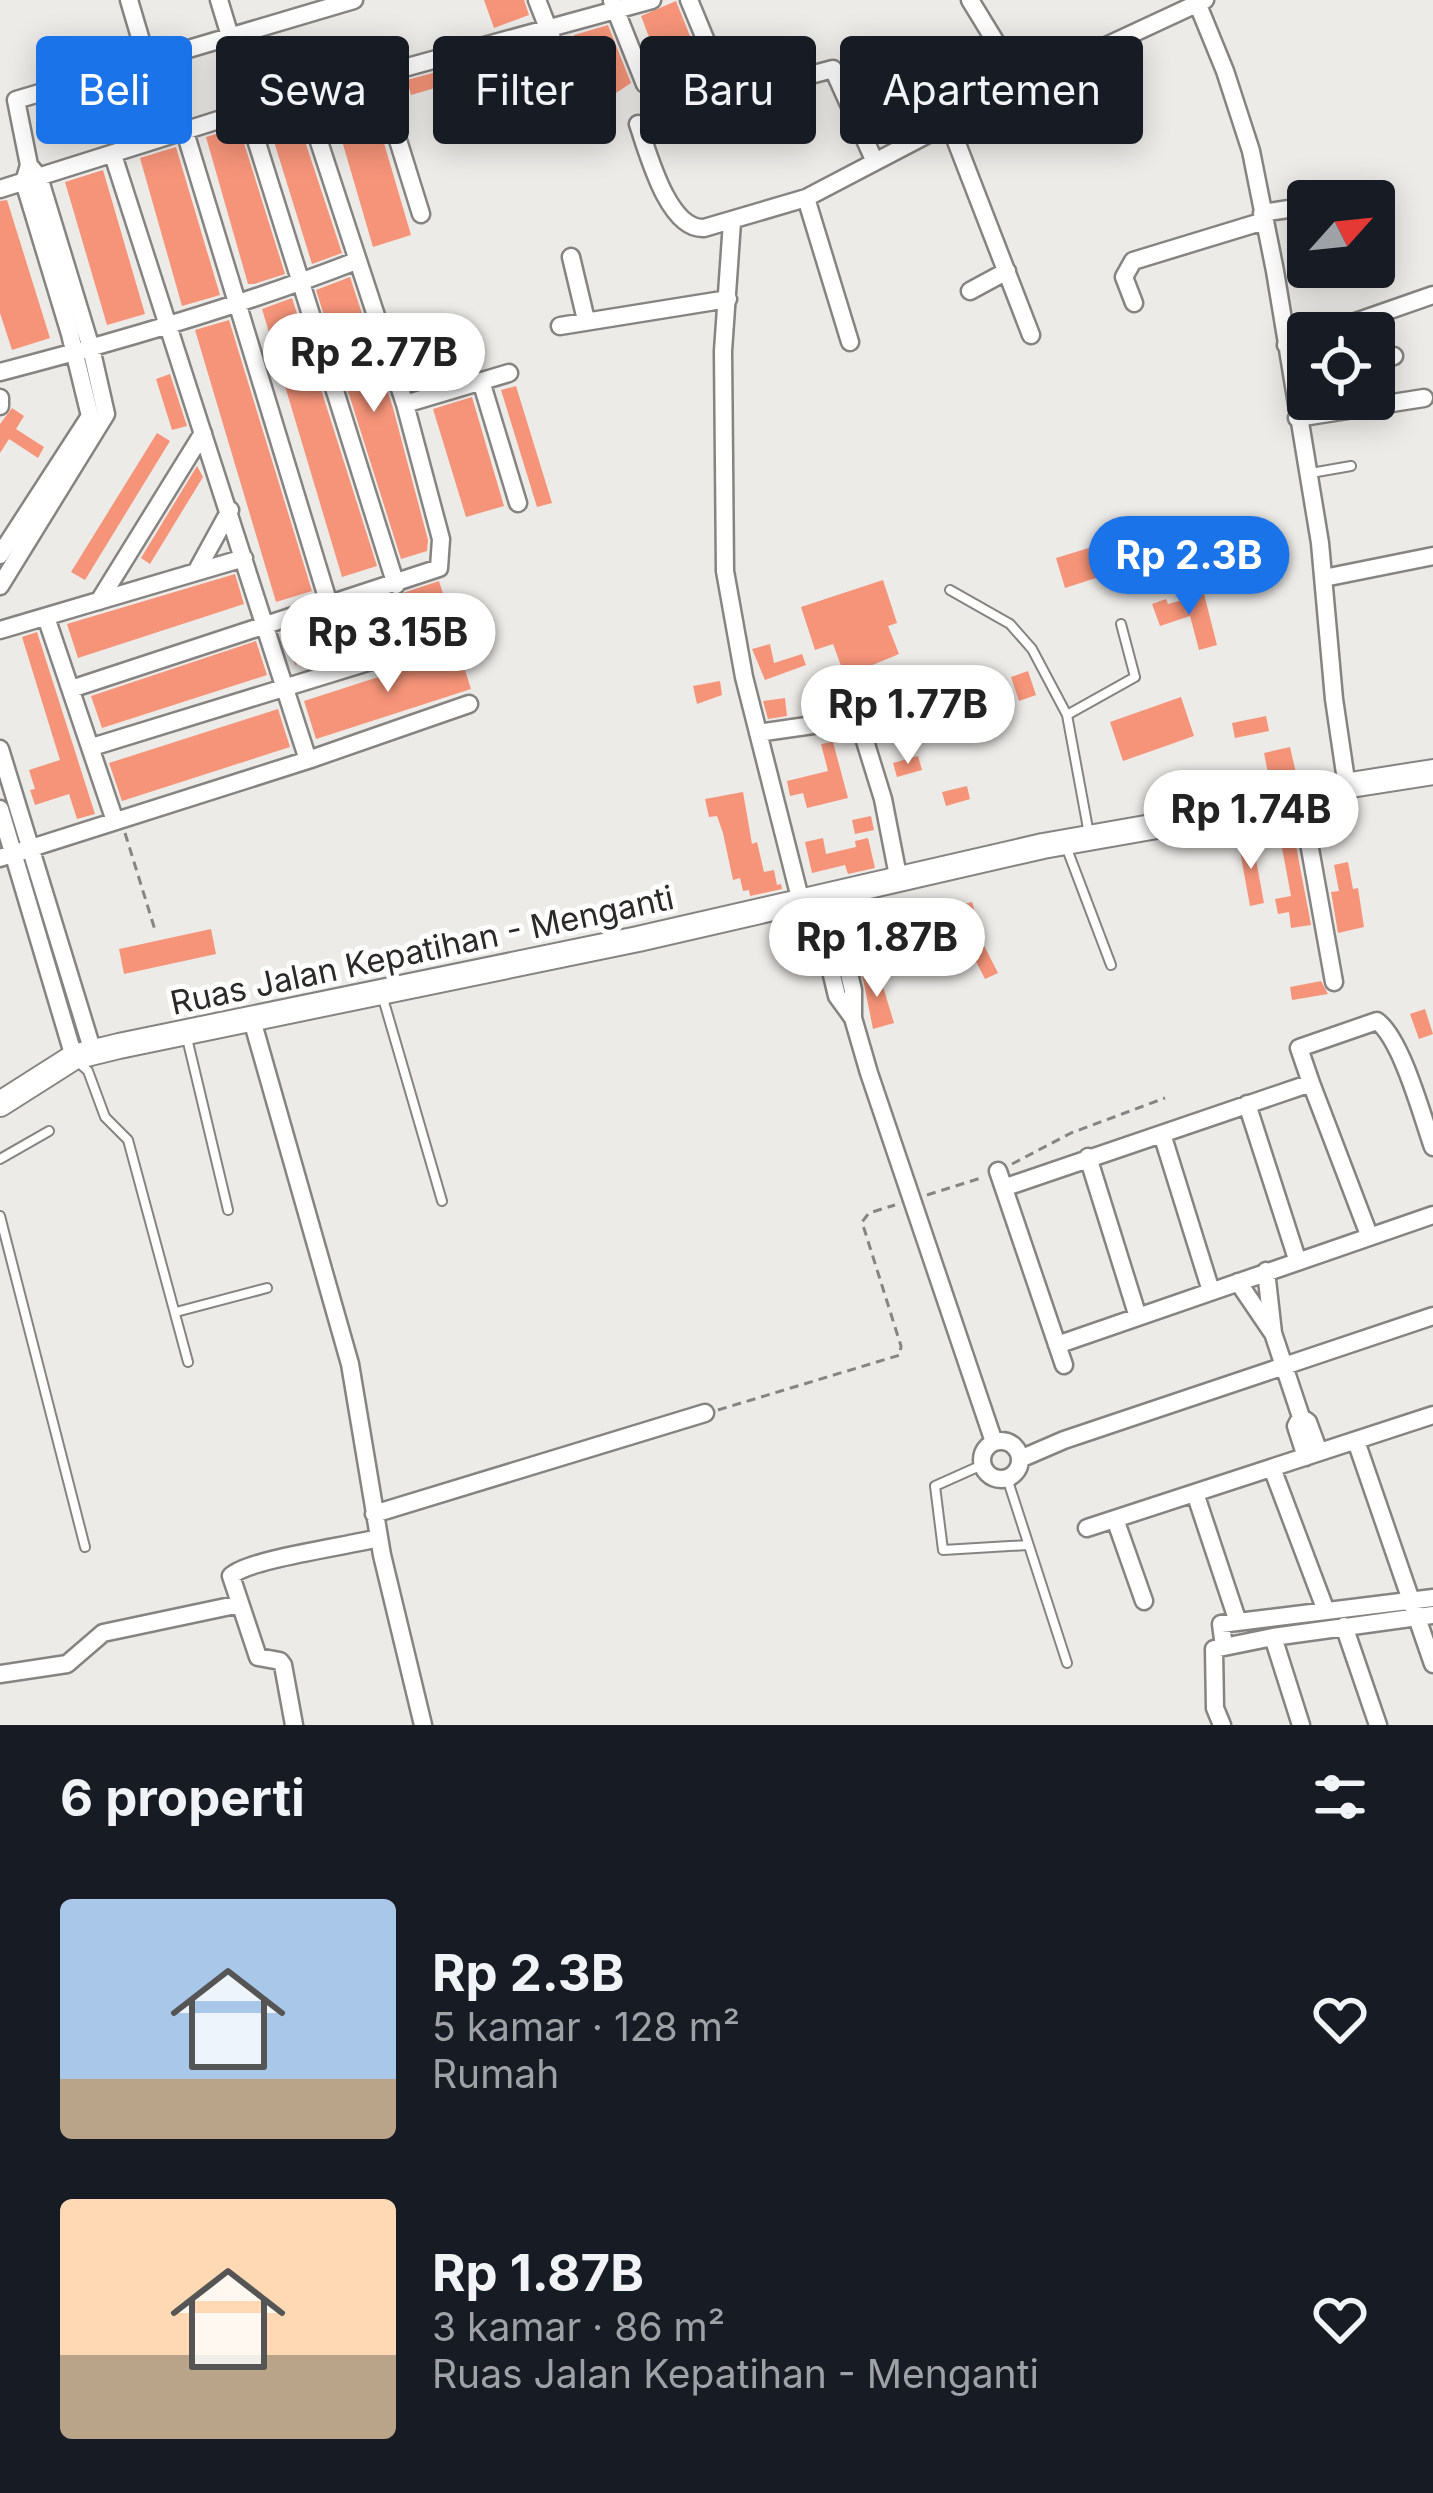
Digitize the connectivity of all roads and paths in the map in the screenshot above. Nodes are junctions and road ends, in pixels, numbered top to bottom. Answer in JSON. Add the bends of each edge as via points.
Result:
{"nodes":[{"id":1,"x":129,"y":0,"type":"edge"},
{"id":2,"x":219,"y":0,"type":"edge"},
{"id":3,"x":353,"y":0,"type":"edge"},
{"id":4,"x":537,"y":0,"type":"edge"},
{"id":5,"x":652,"y":0,"type":"edge"},
{"id":6,"x":689,"y":0,"type":"edge"},
{"id":7,"x":970,"y":0,"type":"edge"},
{"id":8,"x":1200,"y":1,"type":"edge"},
{"id":9,"x":613,"y":5,"type":"edge"},
{"id":10,"x":309,"y":6,"type":"edge"},
{"id":11,"x":549,"y":30,"type":"junction"},
{"id":12,"x":140,"y":36,"type":"edge"},
{"id":13,"x":230,"y":36,"type":"joint"},
{"id":14,"x":551,"y":36,"type":"edge"},
{"id":15,"x":704,"y":36,"type":"edge"},
{"id":16,"x":992,"y":36,"type":"edge"},
{"id":17,"x":1122,"y":36,"type":"edge"},
{"id":18,"x":409,"y":68,"type":"edge"},
{"id":19,"x":640,"y":70,"type":"edge"},
{"id":20,"x":816,"y":73,"type":"edge"},
{"id":21,"x":36,"y":94,"type":"edge"},
{"id":22,"x":638,"y":124,"type":"dead end"},
{"id":23,"x":147,"y":144,"type":"edge"},
{"id":24,"x":188,"y":144,"type":"edge"},
{"id":25,"x":257,"y":144,"type":"edge"},
{"id":26,"x":319,"y":144,"type":"edge"},
{"id":27,"x":399,"y":144,"type":"edge"},
{"id":28,"x":910,"y":144,"type":"edge"},
{"id":29,"x":957,"y":144,"type":"edge"},
{"id":30,"x":113,"y":155,"type":"junction"},
{"id":31,"x":875,"y":162,"type":"junction"},
{"id":32,"x":29,"y":167,"type":"junction"},
{"id":33,"x":0,"y":188,"type":"edge"},
{"id":34,"x":806,"y":198,"type":"junction"},
{"id":35,"x":1287,"y":211,"type":"edge"},
{"id":36,"x":421,"y":214,"type":"dead end"},
{"id":37,"x":1263,"y":217,"type":"junction"},
{"id":38,"x":732,"y":222,"type":"junction"},
{"id":39,"x":571,"y":257,"type":"dead end"},
{"id":40,"x":356,"y":261,"type":"junction"},
{"id":41,"x":1007,"y":271,"type":"junction"},
{"id":42,"x":301,"y":283,"type":"junction"},
{"id":43,"x":970,"y":291,"type":"dead end"},
{"id":44,"x":1433,"y":295,"type":"edge"},
{"id":45,"x":728,"y":299,"type":"junction"},
{"id":46,"x":235,"y":303,"type":"junction"},
{"id":47,"x":1134,"y":303,"type":"dead end"},
{"id":48,"x":1384,"y":312,"type":"edge"},
{"id":49,"x":586,"y":320,"type":"junction"},
{"id":50,"x":168,"y":323,"type":"junction"},
{"id":51,"x":560,"y":326,"type":"dead end"},
{"id":52,"x":1031,"y":334,"type":"dead end"},
{"id":53,"x":850,"y":342,"type":"dead end"},
{"id":54,"x":1286,"y":345,"type":"edge"},
{"id":55,"x":83,"y":350,"type":"junction"},
{"id":56,"x":0,"y":372,"type":"edge"},
{"id":57,"x":509,"y":373,"type":"dead end"},
{"id":58,"x":481,"y":381,"type":"junction"},
{"id":59,"x":1424,"y":398,"type":"dead end"},
{"id":60,"x":1395,"y":403,"type":"edge"},
{"id":61,"x":406,"y":404,"type":"junction"},
{"id":62,"x":1297,"y":420,"type":"edge"},
{"id":63,"x":203,"y":433,"type":"junction"},
{"id":64,"x":1351,"y":466,"type":"dead end"},
{"id":65,"x":1307,"y":474,"type":"junction"},
{"id":66,"x":518,"y":503,"type":"dead end"},
{"id":67,"x":230,"y":510,"type":"junction"},
{"id":68,"x":0,"y":555,"type":"edge"},
{"id":69,"x":1433,"y":556,"type":"edge"},
{"id":70,"x":244,"y":558,"type":"junction"},
{"id":71,"x":196,"y":572,"type":"junction"},
{"id":72,"x":1324,"y":578,"type":"junction"},
{"id":73,"x":396,"y":584,"type":"junction"},
{"id":74,"x":0,"y":586,"type":"edge"},
{"id":75,"x":950,"y":590,"type":"dead end"},
{"id":76,"x":99,"y":601,"type":"junction"},
{"id":77,"x":329,"y":604,"type":"junction"},
{"id":78,"x":46,"y":617,"type":"junction"},
{"id":79,"x":1121,"y":624,"type":"dead end"},
{"id":80,"x":266,"y":627,"type":"junction"},
{"id":81,"x":0,"y":630,"type":"edge"},
{"id":82,"x":420,"y":646,"type":"dead end"},
{"id":83,"x":284,"y":686,"type":"junction"},
{"id":84,"x":71,"y":688,"type":"junction"},
{"id":85,"x":469,"y":704,"type":"dead end"},
{"id":86,"x":1066,"y":715,"type":"junction"},
{"id":87,"x":758,"y":733,"type":"junction"},
{"id":88,"x":92,"y":747,"type":"junction"},
{"id":89,"x":0,"y":749,"type":"edge"},
{"id":90,"x":308,"y":760,"type":"junction"},
{"id":91,"x":1433,"y":772,"type":"edge"},
{"id":92,"x":1347,"y":787,"type":"junction"},
{"id":93,"x":1300,"y":793,"type":"junction"},
{"id":94,"x":0,"y":809,"type":"edge"},
{"id":95,"x":120,"y":826,"type":"junction"},
{"id":96,"x":1077,"y":840,"type":"junction"},
{"id":97,"x":14,"y":853,"type":"edge"},
{"id":98,"x":899,"y":881,"type":"junction"},
{"id":99,"x":815,"y":900,"type":"junction"},
{"id":100,"x":155,"y":930,"type":"dead end"},
{"id":101,"x":1111,"y":965,"type":"dead end"},
{"id":102,"x":1334,"y":982,"type":"dead end"},
{"id":103,"x":381,"y":993,"type":"junction"},
{"id":104,"x":252,"y":1020,"type":"junction"},
{"id":105,"x":186,"y":1032,"type":"junction"},
{"id":106,"x":85,"y":1060,"type":"junction"},
{"id":107,"x":1311,"y":1083,"type":"junction"},
{"id":108,"x":1166,"y":1098,"type":"dead end"},
{"id":109,"x":0,"y":1104,"type":"edge"},
{"id":110,"x":1247,"y":1105,"type":"junction"},
{"id":111,"x":49,"y":1131,"type":"dead end"},
{"id":112,"x":1162,"y":1134,"type":"junction"},
{"id":113,"x":1433,"y":1148,"type":"edge"},
{"id":114,"x":1088,"y":1157,"type":"junction"},
{"id":115,"x":0,"y":1159,"type":"edge"},
{"id":116,"x":1002,"y":1179,"type":"junction"},
{"id":117,"x":913,"y":1200,"type":"junction"},
{"id":118,"x":442,"y":1201,"type":"dead end"},
{"id":119,"x":228,"y":1210,"type":"dead end"},
{"id":120,"x":1433,"y":1215,"type":"edge"},
{"id":121,"x":0,"y":1216,"type":"edge"},
{"id":122,"x":1369,"y":1234,"type":"junction"},
{"id":123,"x":1298,"y":1259,"type":"junction"},
{"id":124,"x":1267,"y":1271,"type":"junction"},
{"id":125,"x":1238,"y":1282,"type":"junction"},
{"id":126,"x":267,"y":1288,"type":"dead end"},
{"id":127,"x":1211,"y":1291,"type":"junction"},
{"id":128,"x":175,"y":1312,"type":"junction"},
{"id":129,"x":1433,"y":1316,"type":"edge"},
{"id":130,"x":1138,"y":1317,"type":"junction"},
{"id":131,"x":1273,"y":1333,"type":"junction"},
{"id":132,"x":1057,"y":1345,"type":"junction"},
{"id":133,"x":188,"y":1362,"type":"dead end"},
{"id":134,"x":1064,"y":1365,"type":"dead end"},
{"id":135,"x":1284,"y":1367,"type":"junction"},
{"id":136,"x":705,"y":1414,"type":"joint"},
{"id":137,"x":1432,"y":1418,"type":"edge"},
{"id":138,"x":1356,"y":1441,"type":"junction"},
{"id":139,"x":994,"y":1442,"type":"junction"},
{"id":140,"x":1313,"y":1455,"type":"junction"},
{"id":141,"x":1019,"y":1459,"type":"junction"},
{"id":142,"x":982,"y":1465,"type":"junction"},
{"id":143,"x":1271,"y":1468,"type":"junction"},
{"id":144,"x":1007,"y":1478,"type":"junction"},
{"id":145,"x":1195,"y":1493,"type":"junction"},
{"id":146,"x":374,"y":1514,"type":"junction"},
{"id":147,"x":1115,"y":1519,"type":"junction"},
{"id":148,"x":1087,"y":1528,"type":"dead end"},
{"id":149,"x":379,"y":1538,"type":"junction"},
{"id":150,"x":1028,"y":1545,"type":"junction"},
{"id":151,"x":85,"y":1547,"type":"dead end"},
{"id":152,"x":1433,"y":1598,"type":"edge"},
{"id":153,"x":1144,"y":1600,"type":"dead end"},
{"id":154,"x":240,"y":1604,"type":"junction"},
{"id":155,"x":1326,"y":1611,"type":"junction"},
{"id":156,"x":1420,"y":1611,"type":"edge"},
{"id":157,"x":1238,"y":1622,"type":"junction"},
{"id":158,"x":1344,"y":1626,"type":"junction"},
{"id":159,"x":1273,"y":1637,"type":"junction"},
{"id":160,"x":1224,"y":1647,"type":"junction"},
{"id":161,"x":1067,"y":1664,"type":"dead end"},
{"id":162,"x":1433,"y":1664,"type":"edge"},
{"id":163,"x":0,"y":1674,"type":"edge"},
{"id":164,"x":294,"y":1725,"type":"edge"},
{"id":165,"x":423,"y":1725,"type":"edge"},
{"id":166,"x":1222,"y":1725,"type":"edge"},
{"id":167,"x":1301,"y":1725,"type":"edge"},
{"id":168,"x":1378,"y":1725,"type":"edge"}],
"edges":[{"from":1,"to":12,"type":"street"},
{"from":2,"to":13,"type":"street"},
{"from":3,"to":10,"type":"street"},
{"from":4,"to":11,"type":"street"},
{"from":5,"to":9,"type":"street"},
{"from":6,"to":15,"type":"street"},
{"from":7,"to":16,"type":"street"},
{"from":8,"to":17,"type":"street"},
{"from":8,"to":37,"type":"street","via":[[1251,151]]},
{"from":9,"to":11,"type":"street"},
{"from":9,"to":19,"type":"street"},
{"from":10,"to":13,"type":"street"},
{"from":11,"to":14,"type":"street"},
{"from":11,"to":18,"type":"street"},
{"from":20,"to":31,"type":"street","via":[[833,69]]},
{"from":21,"to":32,"type":"street","via":[[16,100]]},
{"from":22,"to":38,"type":"street","via":[[683,223],[693,229]]},
{"from":23,"to":30,"type":"street"},
{"from":24,"to":46,"type":"street"},
{"from":25,"to":42,"type":"street"},
{"from":26,"to":40,"type":"street"},
{"from":27,"to":36,"type":"street"},
{"from":28,"to":31,"type":"street"},
{"from":29,"to":41,"type":"street"},
{"from":30,"to":32,"type":"street"},
{"from":30,"to":50,"type":"street"},
{"from":31,"to":34,"type":"street"},
{"from":32,"to":33,"type":"street"},
{"from":32,"to":55,"type":"street"},
{"from":34,"to":38,"type":"street"},
{"from":34,"to":53,"type":"street"},
{"from":35,"to":37,"type":"street"},
{"from":37,"to":47,"type":"street","via":[[1133,261],[1124,277]]},
{"from":37,"to":54,"type":"street"},
{"from":38,"to":45,"type":"street"},
{"from":39,"to":49,"type":"street"},
{"from":40,"to":42,"type":"street"},
{"from":40,"to":61,"type":"street"},
{"from":41,"to":43,"type":"street"},
{"from":41,"to":52,"type":"street"},
{"from":42,"to":46,"type":"street"},
{"from":42,"to":73,"type":"street"},
{"from":44,"to":48,"type":"street"},
{"from":45,"to":49,"type":"street"},
{"from":45,"to":87,"type":"street","via":[[725,571]]},
{"from":46,"to":50,"type":"street"},
{"from":46,"to":77,"type":"street"},
{"from":49,"to":51,"type":"street"},
{"from":50,"to":55,"type":"street"},
{"from":50,"to":63,"type":"street"},
{"from":55,"to":56,"type":"street"},
{"from":55,"to":68,"type":"street","via":[[90,416]]},
{"from":55,"to":74,"type":"street","via":[[105,404],[103,422]]},
{"from":57,"to":58,"type":"street"},
{"from":58,"to":61,"type":"street"},
{"from":58,"to":66,"type":"street"},
{"from":59,"to":60,"type":"street"},
{"from":61,"to":73,"type":"street","via":[[442,558],[436,571]]},
{"from":62,"to":65,"type":"street"},
{"from":63,"to":67,"type":"street"},
{"from":63,"to":76,"type":"street"},
{"from":64,"to":65,"type":"lane"},
{"from":65,"to":72,"type":"street"},
{"from":67,"to":70,"type":"street"},
{"from":67,"to":71,"type":"street"},
{"from":69,"to":72,"type":"street"},
{"from":70,"to":71,"type":"street"},
{"from":70,"to":80,"type":"street"},
{"from":71,"to":76,"type":"street"},
{"from":72,"to":92,"type":"street"},
{"from":73,"to":77,"type":"street"},
{"from":75,"to":86,"type":"lane","via":[[1024,637]]},
{"from":76,"to":78,"type":"street"},
{"from":77,"to":80,"type":"street"},
{"from":78,"to":81,"type":"street"},
{"from":78,"to":84,"type":"street"},
{"from":79,"to":86,"type":"lane","via":[[1135,677]]},
{"from":80,"to":83,"type":"street"},
{"from":80,"to":84,"type":"street"},
{"from":82,"to":83,"type":"street"},
{"from":83,"to":88,"type":"street"},
{"from":83,"to":90,"type":"street"},
{"from":84,"to":88,"type":"street"},
{"from":85,"to":90,"type":"street"},
{"from":86,"to":96,"type":"lane"},
{"from":87,"to":98,"type":"street","via":[[848,720],[861,728]]},
{"from":87,"to":99,"type":"street"},
{"from":88,"to":95,"type":"street"},
{"from":89,"to":97,"type":"street"},
{"from":90,"to":95,"type":"street"},
{"from":91,"to":92,"type":"main road","name":"Ruas Jalan Kepatihan - Menganti"},
{"from":92,"to":93,"type":"main road","name":"Ruas Jalan Kepatihan - Menganti"},
{"from":93,"to":96,"type":"main road","name":"Ruas Jalan Kepatihan - Menganti"},
{"from":93,"to":102,"type":"street"},
{"from":94,"to":97,"type":"street"},
{"from":95,"to":97,"type":"street"},
{"from":95,"to":100,"type":"path"},
{"from":96,"to":98,"type":"main road","name":"Ruas Jalan Kepatihan - Menganti"},
{"from":96,"to":101,"type":"lane"},
{"from":97,"to":106,"type":"street"},
{"from":98,"to":99,"type":"main road","name":"Ruas Jalan Kepatihan - Menganti"},
{"from":99,"to":103,"type":"main road","name":"Ruas Jalan Kepatihan - Menganti"},
{"from":99,"to":117,"type":"street","via":[[854,990],[853,1018]]},
{"from":103,"to":104,"type":"main road","name":"Ruas Jalan Kepatihan - Menganti"},
{"from":103,"to":118,"type":"lane"},
{"from":104,"to":105,"type":"main road","name":"Ruas Jalan Kepatihan - Menganti"},
{"from":104,"to":146,"type":"street","via":[[350,1364]]},
{"from":105,"to":106,"type":"main road","name":"Ruas Jalan Kepatihan - Menganti"},
{"from":105,"to":119,"type":"lane"},
{"from":106,"to":109,"type":"main road","name":"Ruas Jalan Kepatihan - Menganti"},
{"from":106,"to":128,"type":"lane","via":[[105,1117],[128,1140]]},
{"from":107,"to":110,"type":"street"},
{"from":107,"to":113,"type":"street","via":[[1299,1048],[1382,1022]]},
{"from":107,"to":122,"type":"street"},
{"from":108,"to":116,"type":"path","via":[[1071,1133]]},
{"from":110,"to":112,"type":"street"},
{"from":110,"to":123,"type":"street"},
{"from":111,"to":115,"type":"lane"},
{"from":112,"to":114,"type":"street"},
{"from":112,"to":127,"type":"street"},
{"from":114,"to":116,"type":"street"},
{"from":114,"to":130,"type":"street"},
{"from":116,"to":117,"type":"path"},
{"from":116,"to":132,"type":"street"},
{"from":117,"to":136,"type":"path","via":[[862,1222],[900,1355]]},
{"from":117,"to":139,"type":"street"},
{"from":120,"to":122,"type":"street"},
{"from":121,"to":151,"type":"lane"},
{"from":122,"to":123,"type":"street"},
{"from":123,"to":124,"type":"street"},
{"from":124,"to":125,"type":"street"},
{"from":124,"to":131,"type":"street"},
{"from":125,"to":127,"type":"street"},
{"from":125,"to":131,"type":"street"},
{"from":126,"to":128,"type":"lane"},
{"from":127,"to":130,"type":"street"},
{"from":128,"to":133,"type":"lane"},
{"from":129,"to":135,"type":"street"},
{"from":130,"to":132,"type":"street"},
{"from":131,"to":135,"type":"street"},
{"from":132,"to":134,"type":"street"},
{"from":135,"to":140,"type":"street","via":[[1301,1417],[1296,1426]]},
{"from":135,"to":141,"type":"street"},
{"from":136,"to":146,"type":"street"},
{"from":137,"to":138,"type":"street"},
{"from":138,"to":140,"type":"street"},
{"from":138,"to":156,"type":"street"},
{"from":139,"to":141,"type":"street","via":[[1010,1443]]},
{"from":139,"to":142,"type":"street"},
{"from":140,"to":143,"type":"street"},
{"from":141,"to":144,"type":"street"},
{"from":142,"to":144,"type":"street","via":[[989,1476]]},
{"from":142,"to":150,"type":"lane","via":[[934,1486],[943,1550]]},
{"from":143,"to":145,"type":"street"},
{"from":143,"to":155,"type":"street"},
{"from":144,"to":150,"type":"lane"},
{"from":145,"to":147,"type":"street"},
{"from":145,"to":157,"type":"street"},
{"from":146,"to":149,"type":"street"},
{"from":147,"to":148,"type":"street"},
{"from":147,"to":153,"type":"street"},
{"from":149,"to":154,"type":"street","via":[[237,1570],[231,1580]]},
{"from":149,"to":165,"type":"street"},
{"from":150,"to":161,"type":"lane"},
{"from":152,"to":156,"type":"street"},
{"from":154,"to":163,"type":"street","via":[[103,1634],[62,1666]]},
{"from":154,"to":164,"type":"street","via":[[258,1657],[283,1665]]},
{"from":155,"to":156,"type":"street"},
{"from":155,"to":157,"type":"street"},
{"from":156,"to":158,"type":"street"},
{"from":156,"to":162,"type":"street"},
{"from":157,"to":160,"type":"street","via":[[1221,1624]]},
{"from":158,"to":159,"type":"street"},
{"from":158,"to":168,"type":"street"},
{"from":159,"to":160,"type":"street"},
{"from":159,"to":167,"type":"street"},
{"from":160,"to":166,"type":"street","via":[[1214,1649]]}]}
